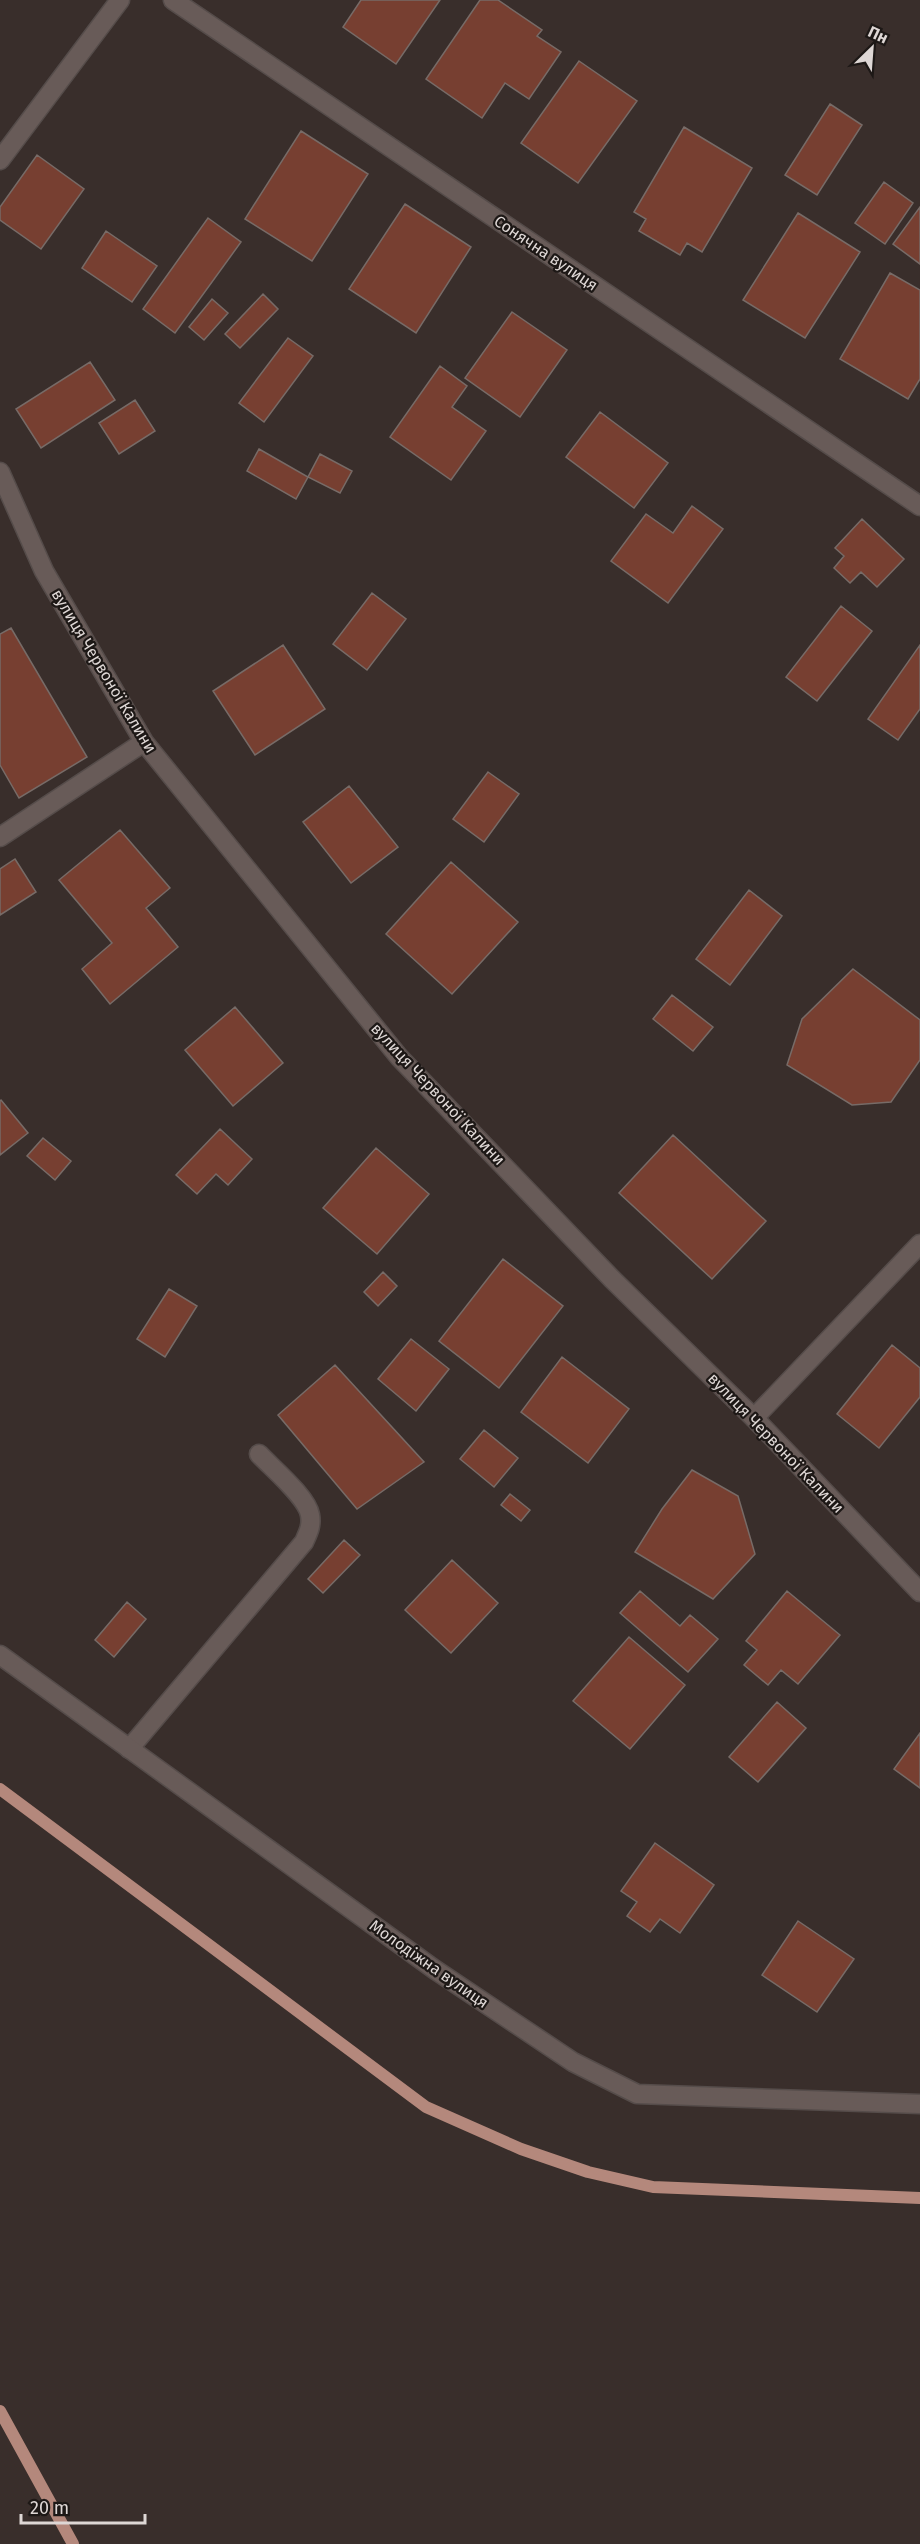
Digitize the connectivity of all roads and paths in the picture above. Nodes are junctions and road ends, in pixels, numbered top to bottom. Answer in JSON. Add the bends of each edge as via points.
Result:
{"nodes":[{"id":1,"x":120,"y":0,"type":"edge"},
{"id":2,"x":173,"y":0,"type":"edge"},
{"id":3,"x":0,"y":160,"type":"edge"},
{"id":4,"x":0,"y":472,"type":"edge"},
{"id":5,"x":920,"y":506,"type":"edge"},
{"id":6,"x":144,"y":742,"type":"junction"},
{"id":7,"x":0,"y":837,"type":"edge"},
{"id":8,"x":920,"y":1244,"type":"edge"},
{"id":9,"x":754,"y":1418,"type":"junction"},
{"id":10,"x":259,"y":1454,"type":"dead end"},
{"id":11,"x":920,"y":1592,"type":"edge"},
{"id":12,"x":0,"y":1655,"type":"edge"},
{"id":13,"x":129,"y":1749,"type":"junction"},
{"id":14,"x":920,"y":2104,"type":"edge"}],
"edges":[{"from":1,"to":3,"type":"street"},
{"from":2,"to":5,"type":"street","name":"Сонячна вулиця"},
{"from":4,"to":6,"type":"street","name":"вулиця Червоної Калини","via":[[44,571]]},
{"from":6,"to":7,"type":"street"},
{"from":6,"to":9,"type":"street","name":"вулиця Червоної Калини","via":[[399,1057],[612,1279]]},
{"from":8,"to":9,"type":"street"},
{"from":9,"to":11,"type":"street","name":"вулиця Червоної Калини"},
{"from":10,"to":13,"type":"street","via":[[303,1500],[311,1528],[304,1542]]},
{"from":12,"to":13,"type":"street","name":"Молодіжна вулиця"},
{"from":13,"to":14,"type":"street","name":"Молодіжна вулиця","via":[[434,1969],[573,2062],[637,2094]]}]}
